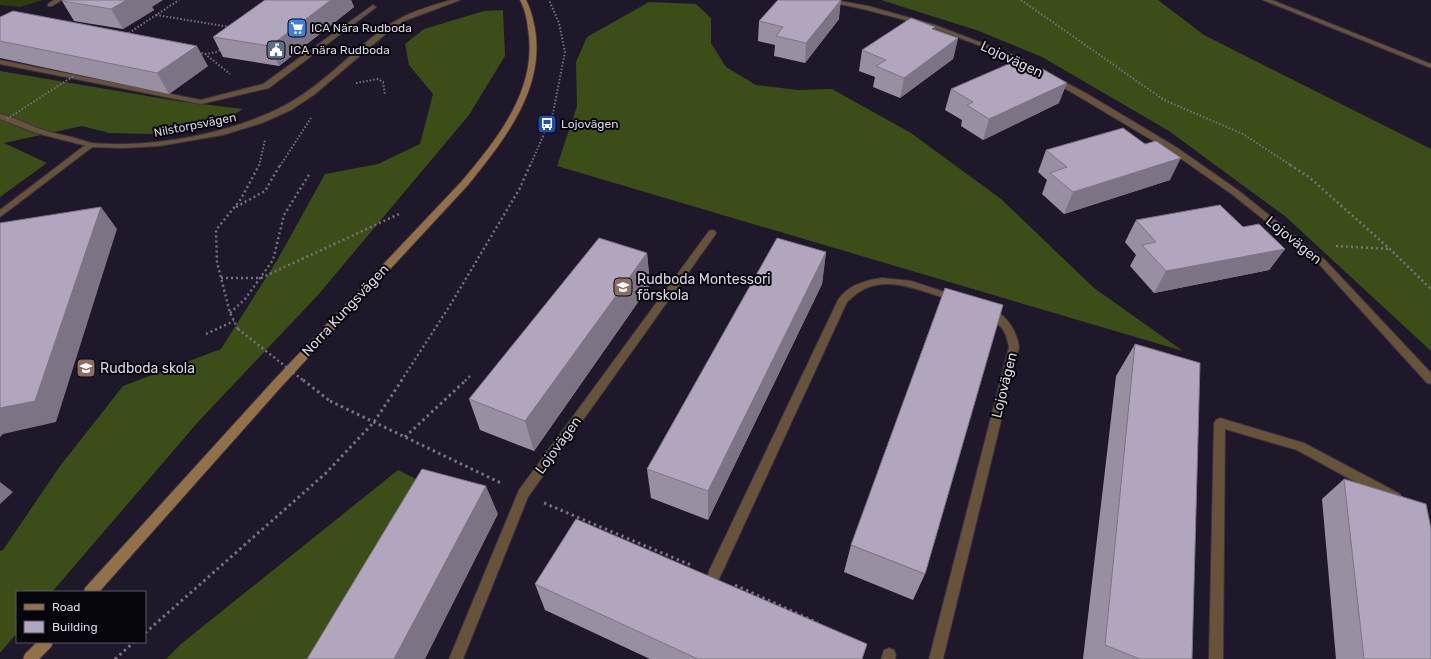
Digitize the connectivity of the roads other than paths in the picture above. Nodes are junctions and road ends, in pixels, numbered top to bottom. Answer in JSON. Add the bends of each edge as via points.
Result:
{"nodes":[{"id":1,"x":59,"y":0,"type":"edge"},
{"id":2,"x":457,"y":0,"type":"edge"},
{"id":3,"x":523,"y":0,"type":"edge"},
{"id":4,"x":825,"y":0,"type":"edge"},
{"id":5,"x":1266,"y":0,"type":"edge"},
{"id":6,"x":50,"y":5,"type":"dead end"},
{"id":7,"x":373,"y":7,"type":"dead end"},
{"id":8,"x":0,"y":62,"type":"edge"},
{"id":9,"x":1431,"y":66,"type":"edge"},
{"id":10,"x":4,"y":118,"type":"edge"},
{"id":11,"x":91,"y":145,"type":"junction"},
{"id":12,"x":0,"y":214,"type":"edge"},
{"id":13,"x":712,"y":233,"type":"dead end"},
{"id":14,"x":965,"y":301,"type":"edge"},
{"id":15,"x":980,"y":306,"type":"edge"},
{"id":16,"x":1431,"y":380,"type":"edge"},
{"id":17,"x":1403,"y":502,"type":"edge"},
{"id":18,"x":714,"y":576,"type":"road end"},
{"id":19,"x":91,"y":591,"type":"edge"},
{"id":20,"x":45,"y":643,"type":"edge"},
{"id":21,"x":30,"y":659,"type":"edge"},
{"id":22,"x":456,"y":659,"type":"edge"},
{"id":23,"x":936,"y":659,"type":"edge"},
{"id":24,"x":1216,"y":659,"type":"edge"}],
"edges":[{"from":1,"to":6,"type":"street"},
{"from":2,"to":11,"type":"street","name":"Nilstorpsvägen","via":[[402,20],[312,92],[288,108],[259,121],[220,133],[159,144]]},
{"from":3,"to":19,"type":"main road","name":"Norra Kungsvägen","via":[[532,28],[534,62],[520,104],[494,148],[465,183],[271,389]]},
{"from":4,"to":16,"type":"street","name":"Lojovägen","via":[[868,8],[933,26],[1014,57],[1173,149],[1236,193],[1322,262]]},
{"from":5,"to":9,"type":"street"},
{"from":7,"to":8,"type":"street","via":[[266,86],[201,102]]},
{"from":10,"to":11,"type":"street","name":"Nilstorpsvägen","via":[[39,131]]},
{"from":11,"to":12,"type":"street"},
{"from":13,"to":22,"type":"street","name":"Lojovägen","via":[[523,494]]},
{"from":14,"to":18,"type":"street","via":[[897,280],[878,280],[866,284],[842,300]]},
{"from":15,"to":23,"type":"street","name":"Lojovägen","via":[[998,317],[1009,330],[1014,347]]},
{"from":17,"to":24,"type":"street","via":[[1300,446],[1220,423]]},
{"from":20,"to":21,"type":"main road"}]}
